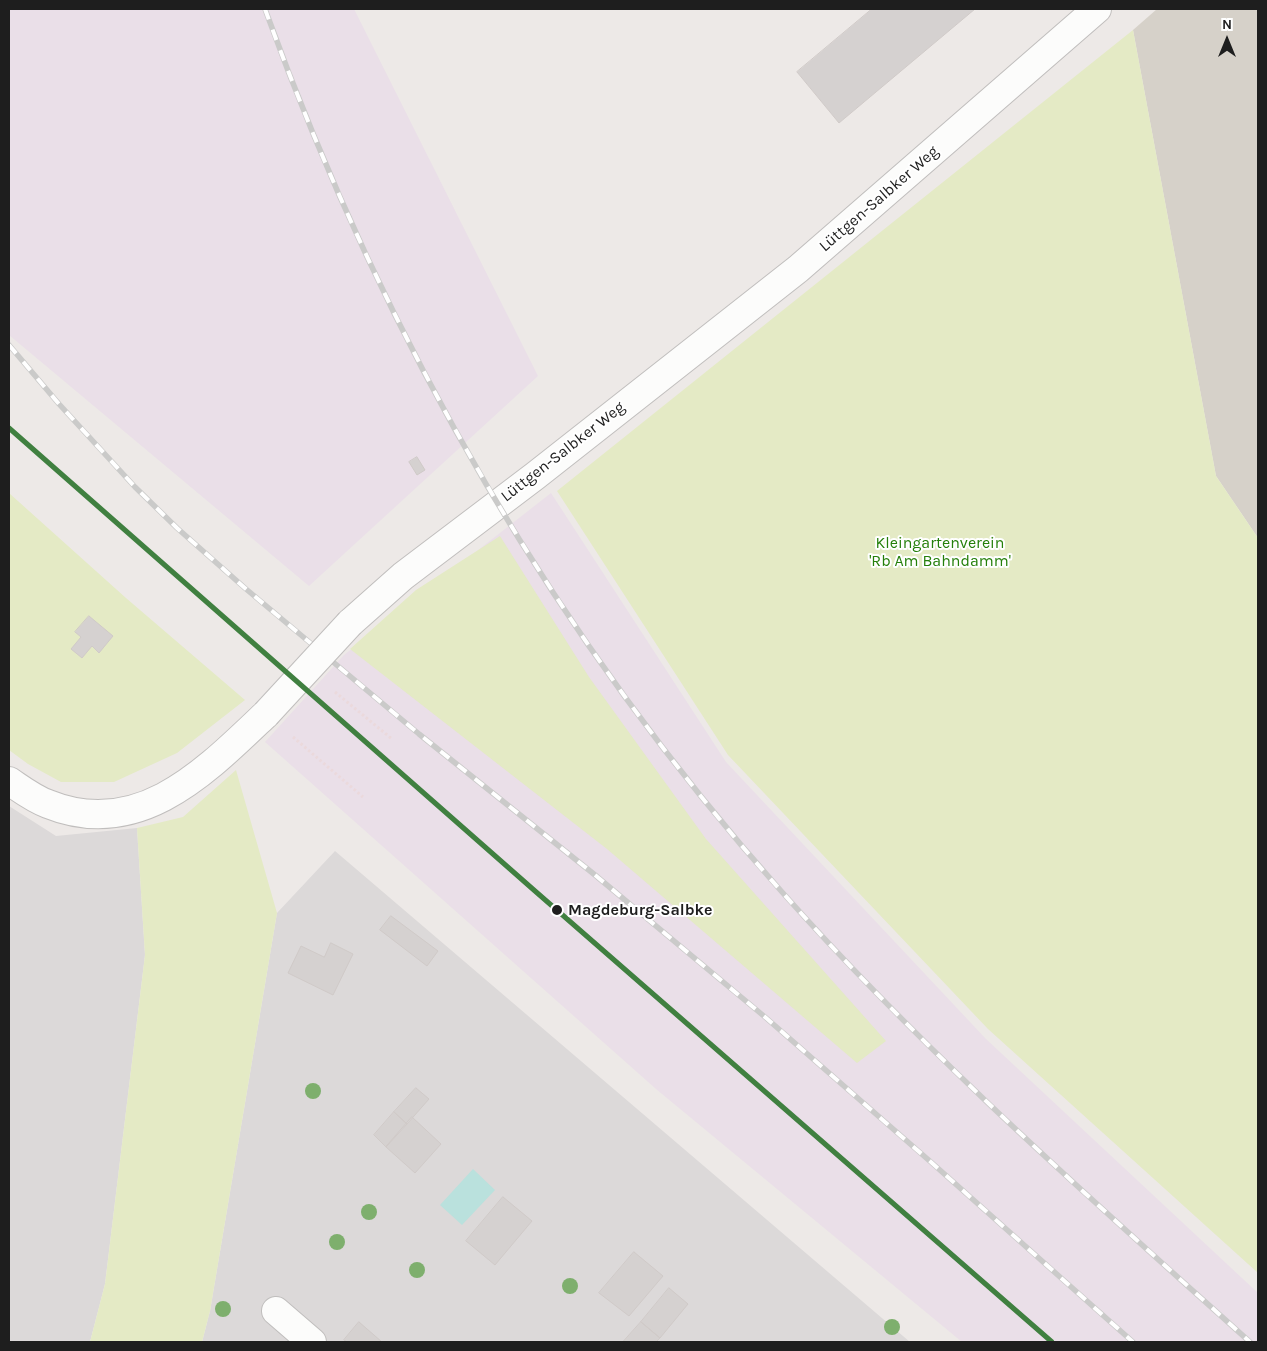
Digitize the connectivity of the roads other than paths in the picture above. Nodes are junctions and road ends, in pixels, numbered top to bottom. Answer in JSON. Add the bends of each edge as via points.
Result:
{"nodes":[{"id":1,"x":1085,"y":13,"type":"edge"},
{"id":2,"x":9,"y":781,"type":"edge"},
{"id":3,"x":276,"y":1311,"type":"dead end"},
{"id":4,"x":312,"y":1342,"type":"edge"}],
"edges":[{"from":1,"to":2,"type":"street","name":"Lüttgen-Salbker Weg","bridge":true,"via":[[798,269],[403,576],[350,623],[266,714],[184,786],[138,808],[116,813],[80,813],[48,804]]},
{"from":3,"to":4,"type":"street"}]}
